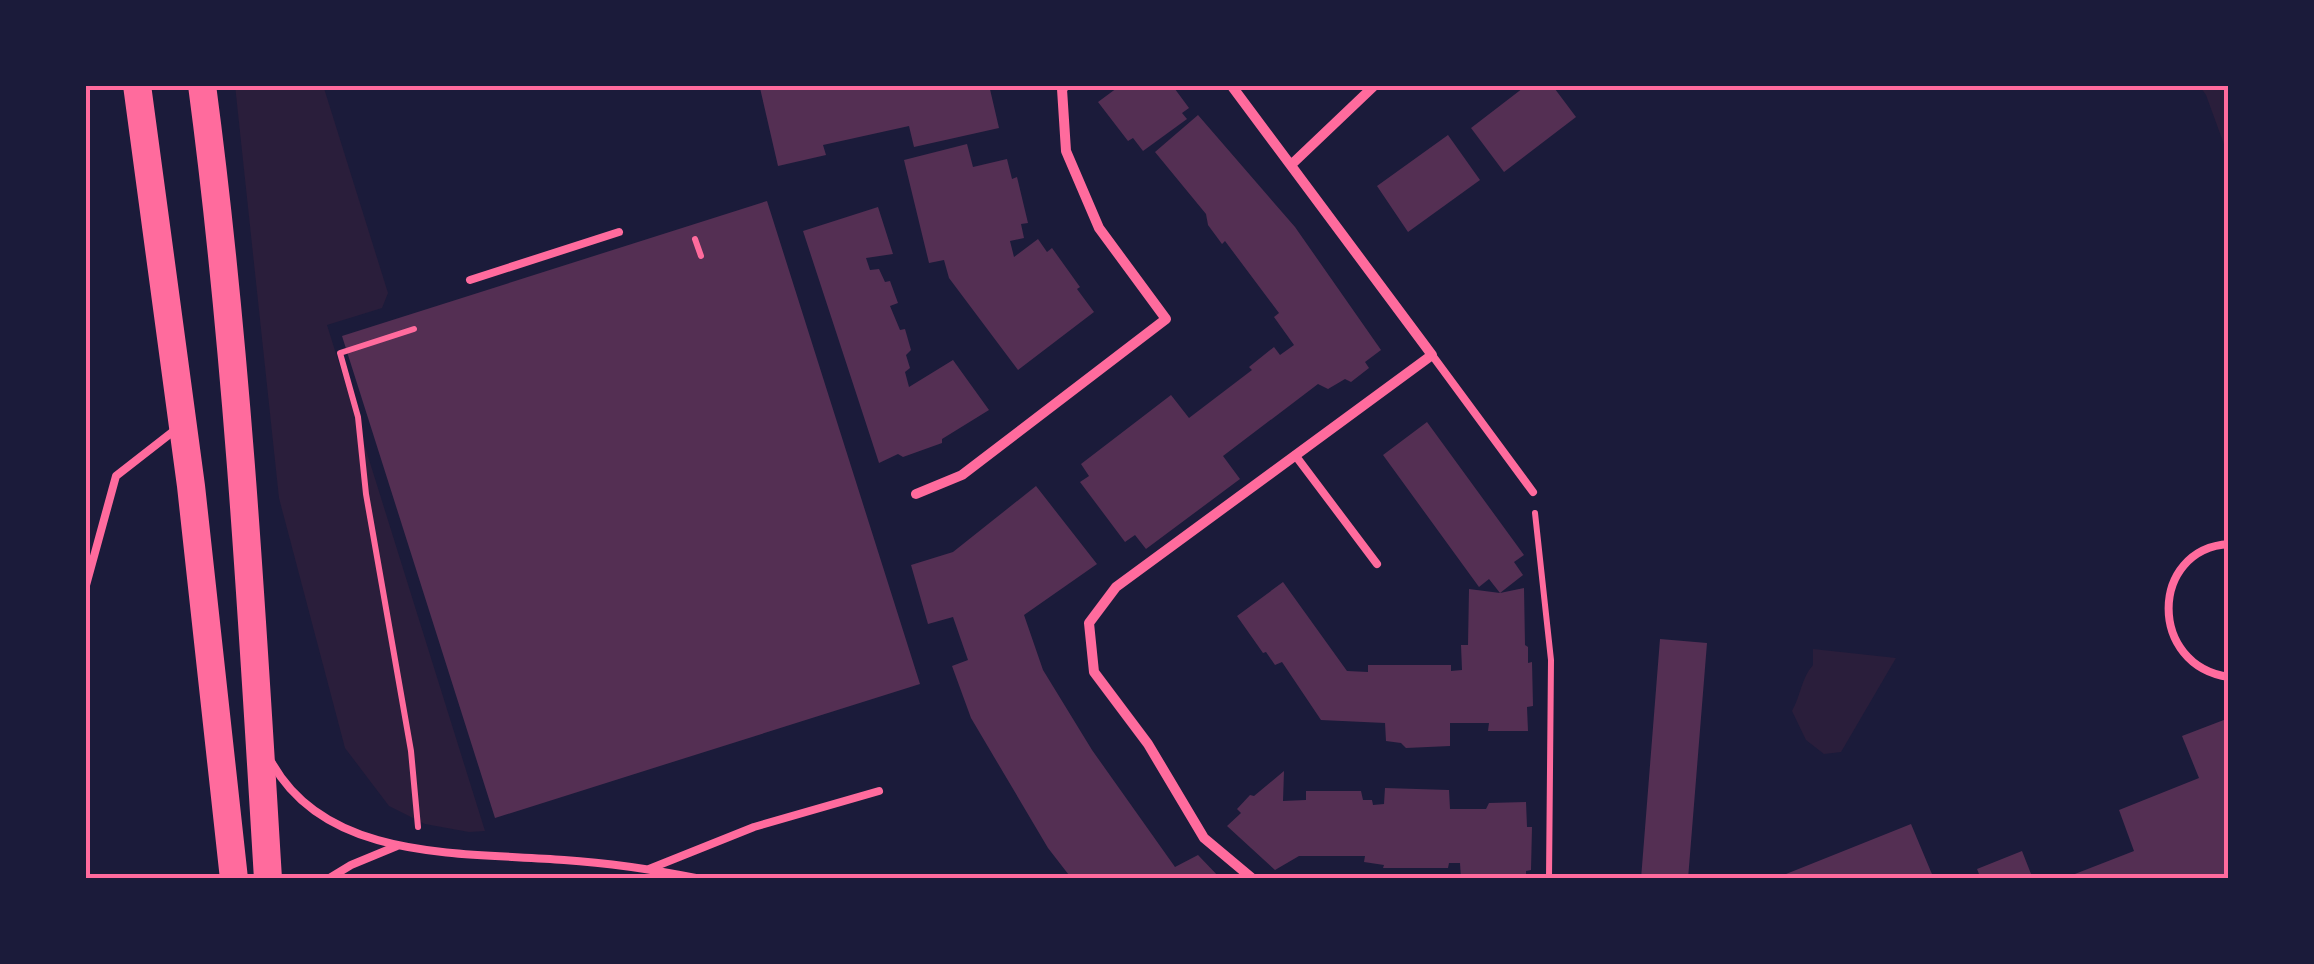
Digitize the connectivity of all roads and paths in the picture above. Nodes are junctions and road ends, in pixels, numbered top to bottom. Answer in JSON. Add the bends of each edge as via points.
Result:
{"nodes":[{"id":1,"x":136,"y":85,"type":"edge"},
{"id":2,"x":202,"y":85,"type":"edge"},
{"id":3,"x":1066,"y":85,"type":"edge"},
{"id":4,"x":1232,"y":85,"type":"edge"},
{"id":5,"x":1375,"y":85,"type":"edge"},
{"id":6,"x":1292,"y":164,"type":"junction"},
{"id":7,"x":619,"y":232,"type":"dead end"},
{"id":8,"x":695,"y":240,"type":"dead end"},
{"id":9,"x":700,"y":256,"type":"dead end"},
{"id":10,"x":470,"y":280,"type":"dead end"},
{"id":11,"x":414,"y":329,"type":"dead end"},
{"id":12,"x":1432,"y":355,"type":"junction"},
{"id":13,"x":183,"y":424,"type":"junction"},
{"id":14,"x":1295,"y":454,"type":"junction"},
{"id":15,"x":1533,"y":492,"type":"joint"},
{"id":16,"x":916,"y":494,"type":"dead end"},
{"id":17,"x":2229,"y":544,"type":"edge"},
{"id":18,"x":1377,"y":564,"type":"dead end"},
{"id":19,"x":85,"y":589,"type":"edge"},
{"id":20,"x":2229,"y":677,"type":"edge"},
{"id":21,"x":260,"y":741,"type":"junction"},
{"id":22,"x":879,"y":791,"type":"dead end"},
{"id":23,"x":397,"y":846,"type":"junction"},
{"id":24,"x":420,"y":848,"type":"junction"},
{"id":25,"x":649,"y":869,"type":"junction"},
{"id":26,"x":234,"y":879,"type":"edge"},
{"id":27,"x":268,"y":879,"type":"edge"},
{"id":28,"x":328,"y":879,"type":"edge"},
{"id":29,"x":701,"y":879,"type":"edge"},
{"id":30,"x":1253,"y":879,"type":"edge"},
{"id":31,"x":1550,"y":879,"type":"edge"}],
"edges":[{"from":1,"to":13,"type":"highway"},
{"from":2,"to":21,"type":"highway","via":[[227,291]]},
{"from":3,"to":16,"type":"street","via":[[1066,150],[1100,228],[1166,319],[962,475]]},
{"from":4,"to":6,"type":"street"},
{"from":5,"to":6,"type":"street"},
{"from":6,"to":12,"type":"street"},
{"from":7,"to":10,"type":"lane"},
{"from":8,"to":9,"type":"path"},
{"from":11,"to":24,"type":"path","via":[[340,353],[358,417]]},
{"from":12,"to":14,"type":"street"},
{"from":12,"to":15,"type":"lane"},
{"from":13,"to":19,"type":"lane","via":[[116,476]]},
{"from":13,"to":26,"type":"highway"},
{"from":14,"to":18,"type":"lane"},
{"from":14,"to":30,"type":"street","via":[[1116,588],[1089,623],[1094,672],[1148,744],[1204,838]]},
{"from":15,"to":31,"type":"path","via":[[1552,660]]},
{"from":17,"to":20,"type":"lane","via":[[2198,554],[2182,569],[2168,612],[2182,652],[2197,667]]},
{"from":21,"to":23,"type":"lane","via":[[284,782],[310,808]]},
{"from":21,"to":27,"type":"highway"},
{"from":22,"to":25,"type":"lane","via":[[754,828]]},
{"from":23,"to":24,"type":"lane"},
{"from":23,"to":28,"type":"lane"},
{"from":24,"to":25,"type":"lane"},
{"from":25,"to":29,"type":"lane"}]}
